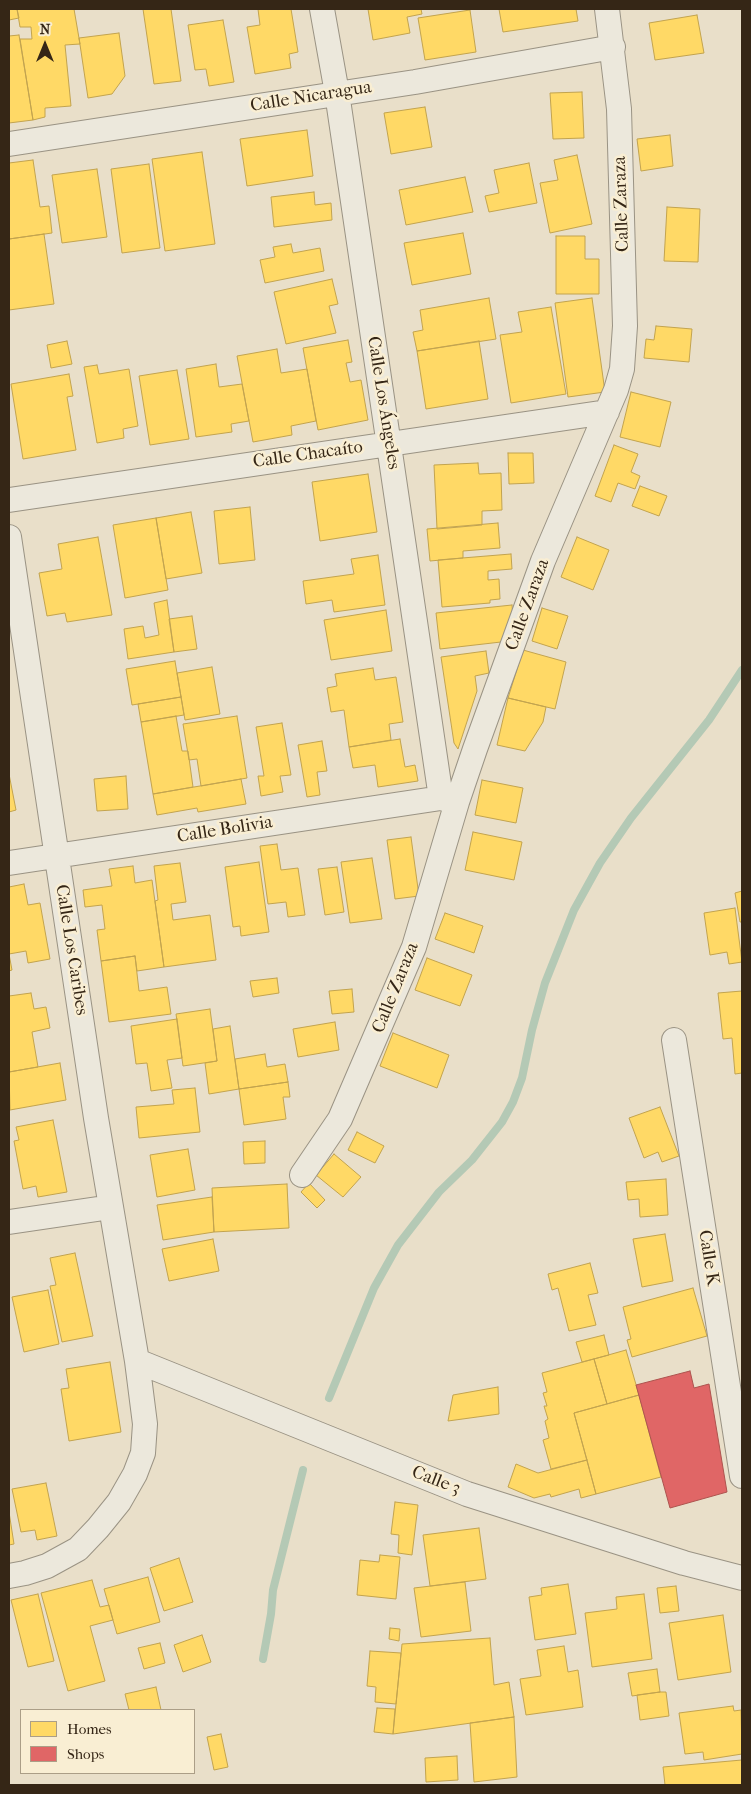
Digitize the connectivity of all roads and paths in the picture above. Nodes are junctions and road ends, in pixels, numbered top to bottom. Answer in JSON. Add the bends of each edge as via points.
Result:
{"nodes":[{"id":1,"x":322,"y":9,"type":"edge"},
{"id":2,"x":607,"y":9,"type":"edge"},
{"id":3,"x":613,"y":47,"type":"junction"},
{"id":4,"x":337,"y":93,"type":"junction"},
{"id":5,"x":9,"y":144,"type":"edge"},
{"id":6,"x":607,"y":412,"type":"junction"},
{"id":7,"x":389,"y":443,"type":"junction"},
{"id":8,"x":9,"y":500,"type":"edge"},
{"id":9,"x":9,"y":537,"type":"edge"},
{"id":10,"x":449,"y":800,"type":"junction"},
{"id":11,"x":56,"y":856,"type":"junction"},
{"id":12,"x":9,"y":863,"type":"edge"},
{"id":13,"x":674,"y":1040,"type":"dead end"},
{"id":14,"x":302,"y":1176,"type":"dead end"},
{"id":15,"x":111,"y":1207,"type":"junction"},
{"id":16,"x":9,"y":1222,"type":"edge"},
{"id":17,"x":137,"y":1361,"type":"junction"},
{"id":18,"x":742,"y":1476,"type":"edge"},
{"id":19,"x":9,"y":1576,"type":"edge"},
{"id":20,"x":742,"y":1578,"type":"edge"}],
"edges":[{"from":1,"to":4,"type":"street","name":"Calle Los Ángeles"},
{"from":2,"to":3,"type":"street","name":"Calle Zaraza"},
{"from":3,"to":4,"type":"street","name":"Calle Nicaragua"},
{"from":3,"to":6,"type":"street","name":"Calle Zaraza","via":[[619,109],[626,326],[622,369]]},
{"from":4,"to":5,"type":"street","name":"Calle Nicaragua"},
{"from":4,"to":7,"type":"street","name":"Calle Los Ángeles"},
{"from":6,"to":7,"type":"street","name":"Calle Chacaíto"},
{"from":6,"to":10,"type":"street","name":"Calle Zaraza","via":[[543,562]]},
{"from":7,"to":8,"type":"street","name":"Calle Chacaíto"},
{"from":7,"to":10,"type":"street","name":"Calle Los Ángeles"},
{"from":9,"to":11,"type":"street","name":"Calle Los Caribes"},
{"from":10,"to":11,"type":"street","name":"Calle Bolivia"},
{"from":10,"to":14,"type":"street","name":"Calle Zaraza","via":[[414,947],[340,1119]]},
{"from":11,"to":12,"type":"street","name":"Calle Bolivia"},
{"from":11,"to":15,"type":"street","name":"Calle Los Caribes"},
{"from":13,"to":18,"type":"street","name":"Calle K"},
{"from":15,"to":16,"type":"street"},
{"from":15,"to":17,"type":"street","name":"Calle Los Caribes"},
{"from":17,"to":19,"type":"street","name":"Calle Los Caribes","via":[[145,1424],[143,1453],[119,1502],[78,1549],[47,1566]]},
{"from":17,"to":20,"type":"street","name":"Calle 3","via":[[467,1494]]}]}
